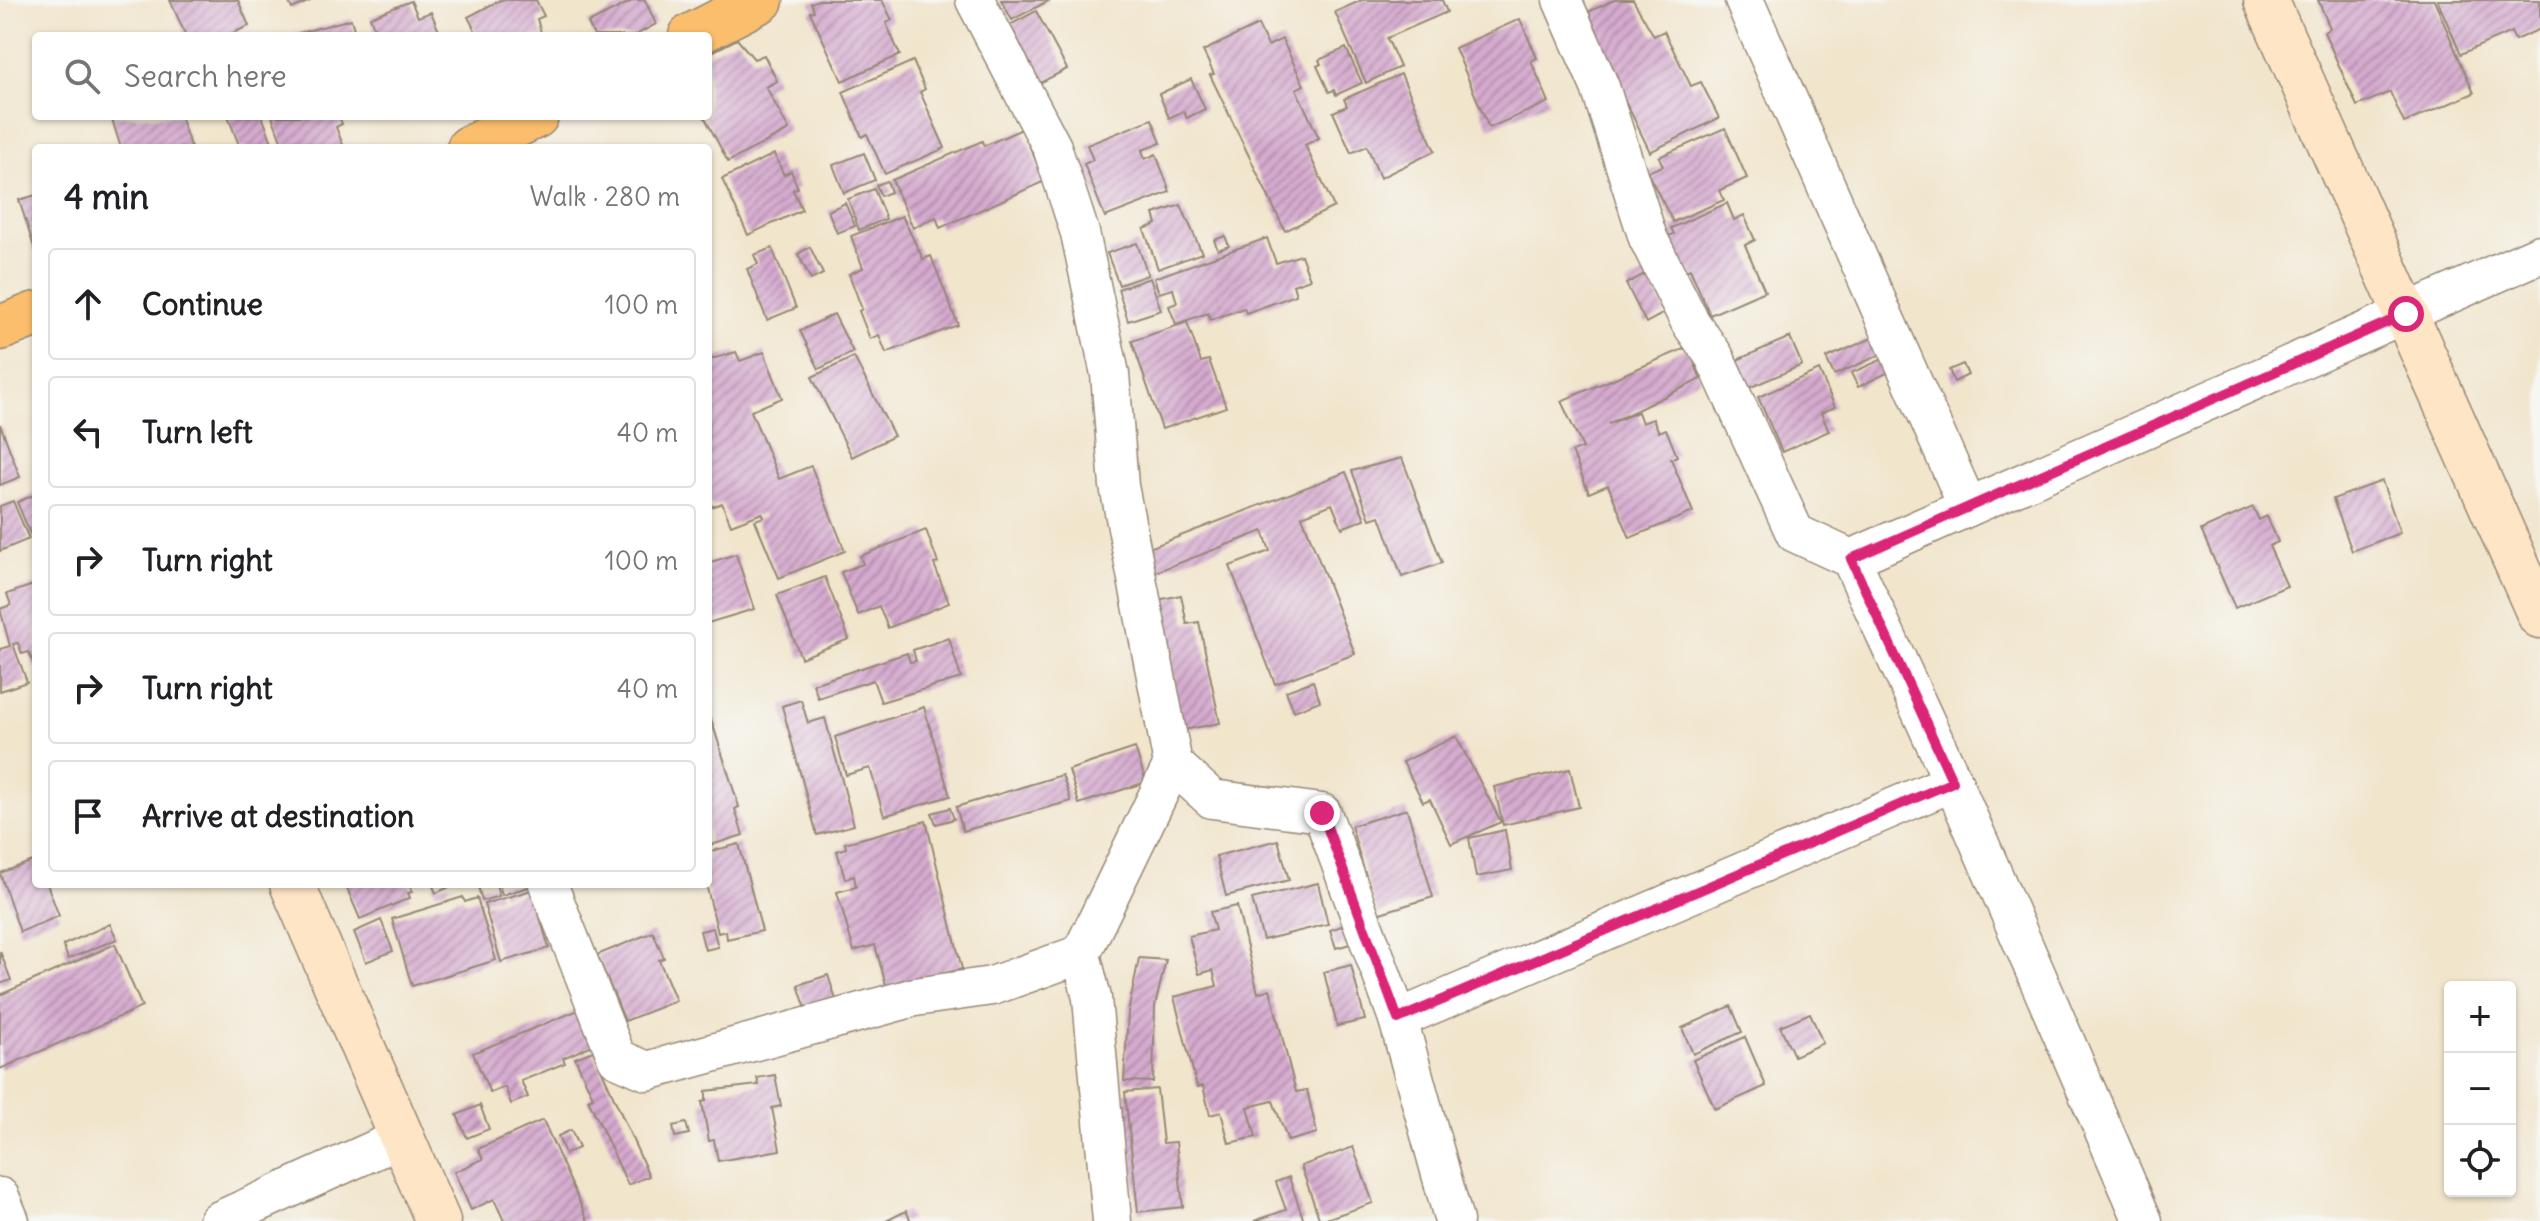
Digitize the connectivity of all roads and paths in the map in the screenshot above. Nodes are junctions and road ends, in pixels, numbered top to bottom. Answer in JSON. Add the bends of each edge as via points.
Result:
{"nodes":[{"id":1,"x":761,"y":0,"type":"edge"},
{"id":2,"x":975,"y":0,"type":"edge"},
{"id":3,"x":1562,"y":0,"type":"edge"},
{"id":4,"x":1744,"y":0,"type":"edge"},
{"id":5,"x":2266,"y":0,"type":"edge"},
{"id":6,"x":699,"y":32,"type":"edge"},
{"id":7,"x":528,"y":120,"type":"edge"},
{"id":8,"x":477,"y":144,"type":"edge"},
{"id":9,"x":2540,"y":254,"type":"edge"},
{"id":10,"x":2406,"y":314,"type":"junction"},
{"id":11,"x":32,"y":316,"type":"edge"},
{"id":12,"x":0,"y":328,"type":"edge"},
{"id":13,"x":1968,"y":507,"type":"junction"},
{"id":14,"x":1851,"y":559,"type":"junction"},
{"id":15,"x":2540,"y":616,"type":"edge"},
{"id":16,"x":1173,"y":764,"type":"junction"},
{"id":17,"x":1953,"y":782,"type":"junction"},
{"id":18,"x":294,"y":888,"type":"edge"},
{"id":19,"x":550,"y":888,"type":"edge"},
{"id":20,"x":1081,"y":954,"type":"junction"},
{"id":21,"x":1398,"y":1019,"type":"junction"},
{"id":22,"x":401,"y":1138,"type":"junction"},
{"id":23,"x":0,"y":1197,"type":"edge"},
{"id":24,"x":10,"y":1221,"type":"edge"},
{"id":25,"x":218,"y":1221,"type":"edge"},
{"id":26,"x":438,"y":1221,"type":"edge"},
{"id":27,"x":1112,"y":1221,"type":"edge"},
{"id":28,"x":1454,"y":1221,"type":"edge"},
{"id":29,"x":2143,"y":1221,"type":"edge"}],
"edges":[{"from":1,"to":6,"type":"main road"},
{"from":2,"to":16,"type":"street","via":[[1052,147],[1080,233],[1110,374],[1119,486]]},
{"from":3,"to":14,"type":"street","via":[[1600,87],[1648,238],[1690,322],[1714,356],[1795,533]]},
{"from":4,"to":13,"type":"street"},
{"from":5,"to":10,"type":"street"},
{"from":7,"to":8,"type":"main road"},
{"from":9,"to":10,"type":"street"},
{"from":10,"to":13,"type":"street"},
{"from":10,"to":15,"type":"street"},
{"from":11,"to":12,"type":"main road"},
{"from":13,"to":14,"type":"street"},
{"from":14,"to":17,"type":"street"},
{"from":16,"to":20,"type":"street"},
{"from":16,"to":21,"type":"street","via":[[1212,799],[1322,813]]},
{"from":17,"to":21,"type":"street"},
{"from":17,"to":29,"type":"street"},
{"from":18,"to":22,"type":"street"},
{"from":19,"to":20,"type":"street","via":[[617,1058],[647,1071],[915,997],[992,986]]},
{"from":20,"to":27,"type":"street","via":[[1092,998]]},
{"from":21,"to":28,"type":"street"},
{"from":22,"to":25,"type":"street"},
{"from":22,"to":26,"type":"street"},
{"from":23,"to":24,"type":"street"}]}
